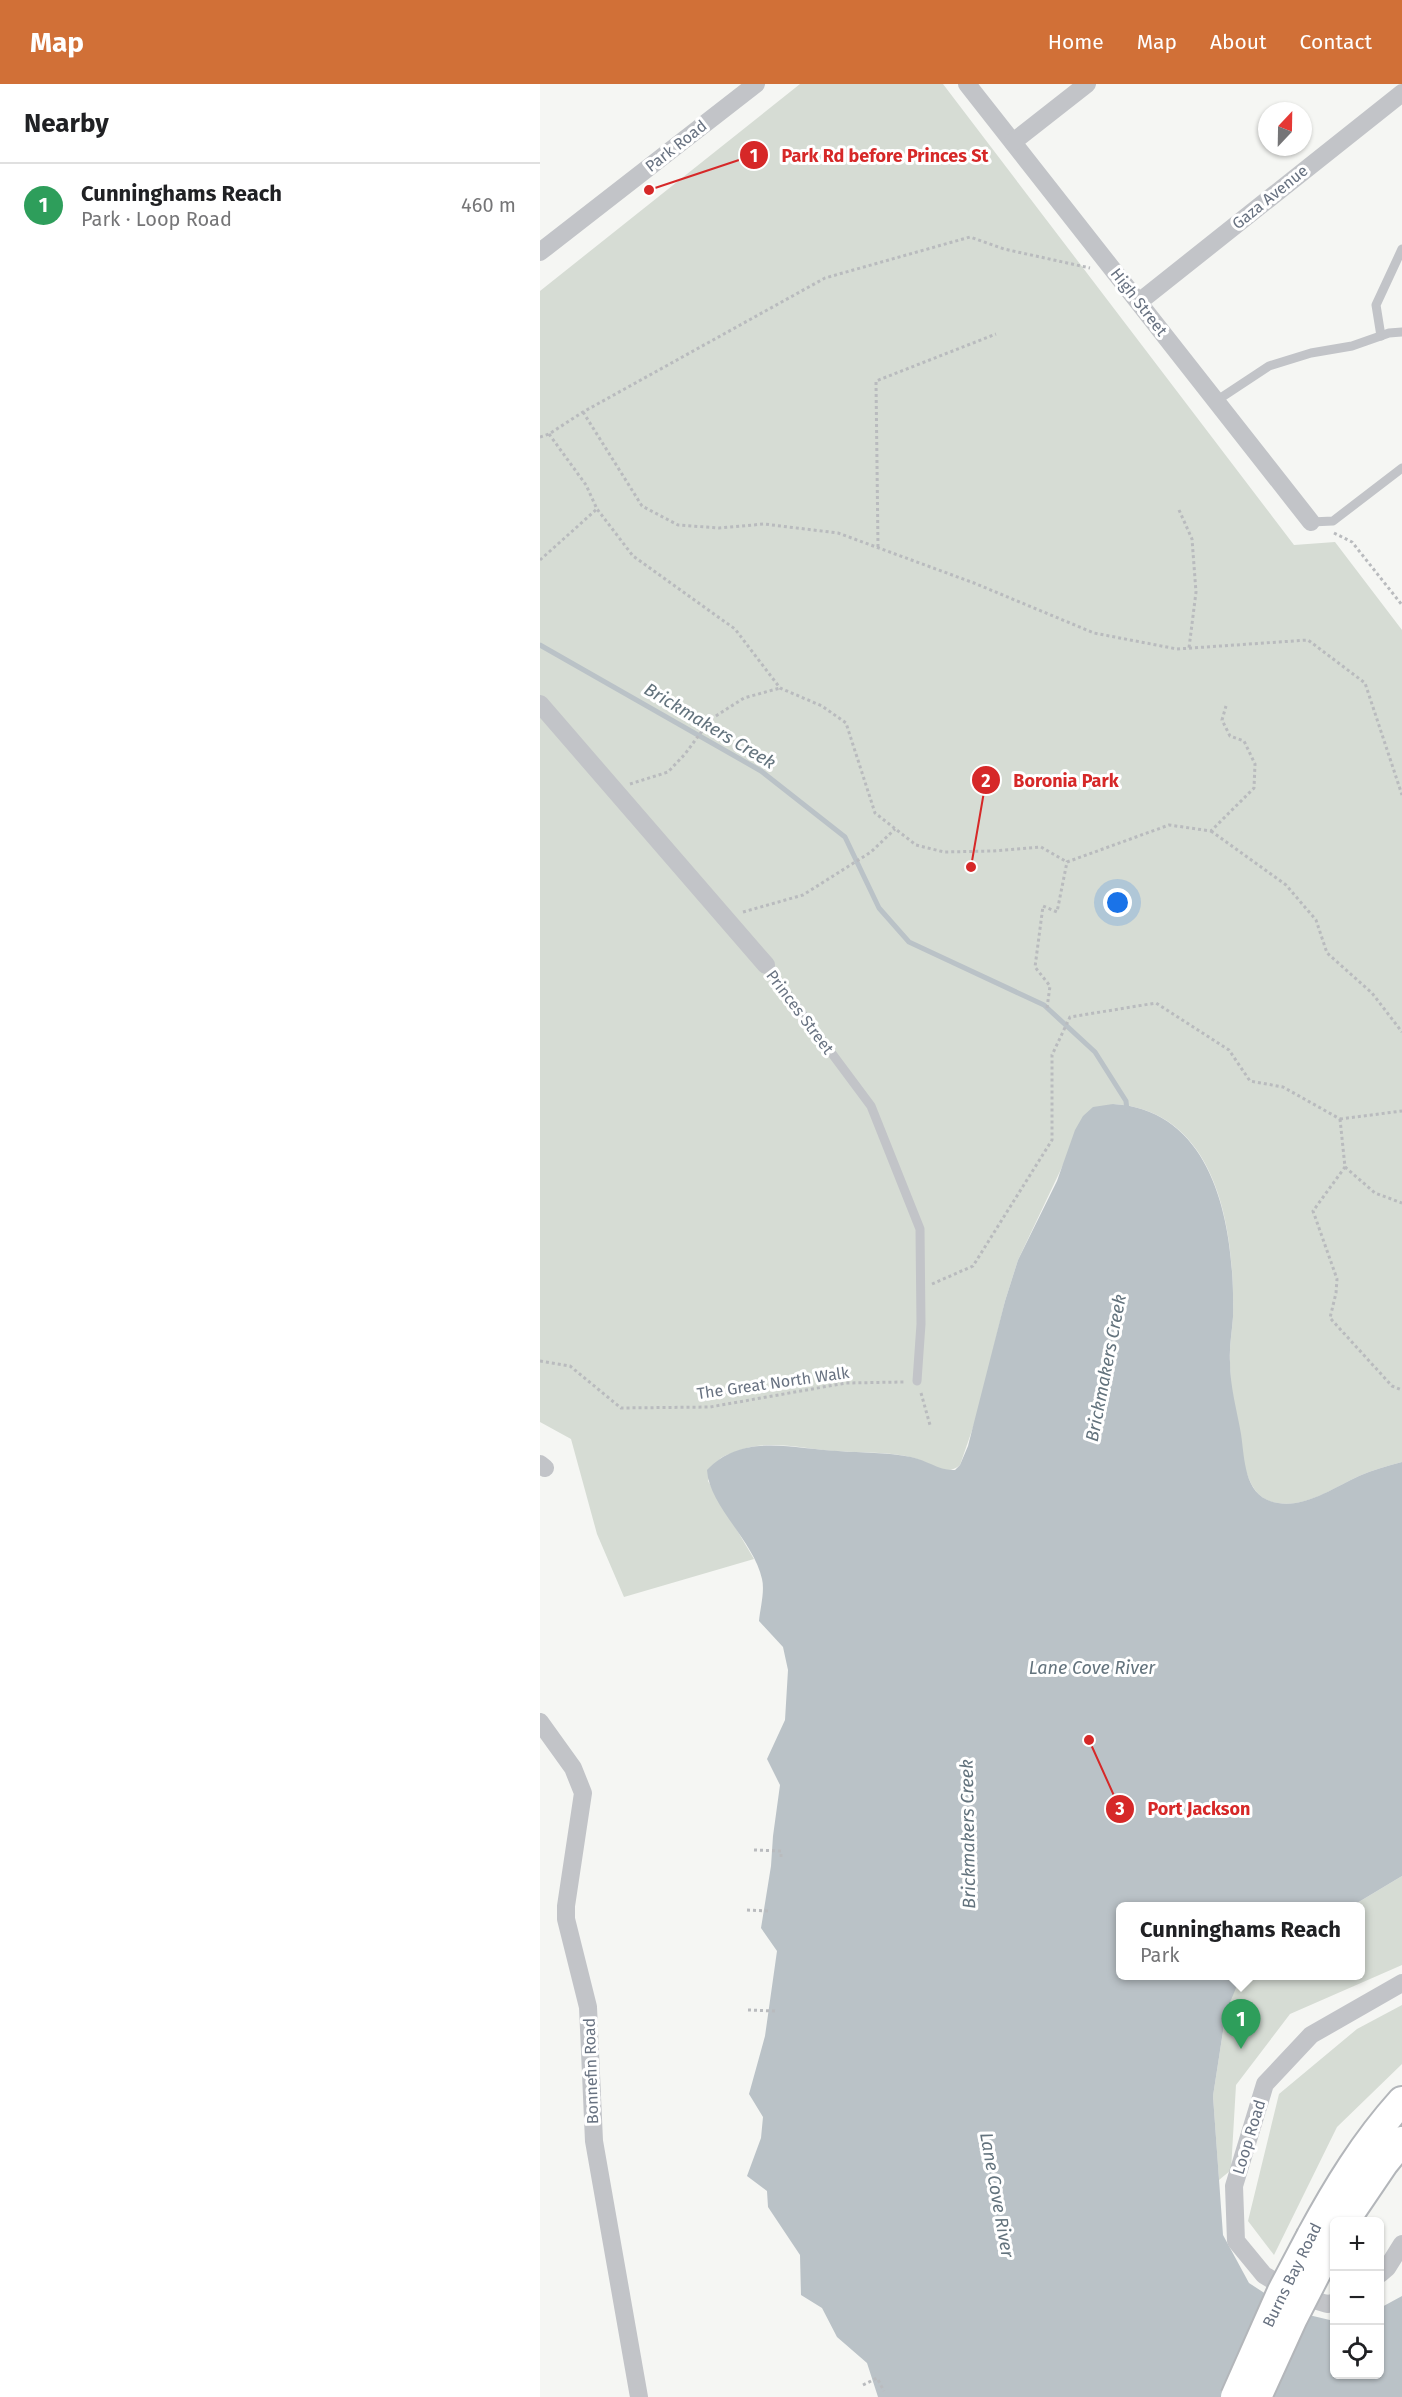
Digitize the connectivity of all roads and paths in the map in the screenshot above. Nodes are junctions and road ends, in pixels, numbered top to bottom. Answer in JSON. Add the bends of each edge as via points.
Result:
{"nodes":[{"id":1,"x":756,"y":84,"type":"edge"},
{"id":2,"x":967,"y":84,"type":"edge"},
{"id":3,"x":1087,"y":84,"type":"edge"},
{"id":4,"x":1402,"y":93,"type":"edge"},
{"id":5,"x":1013,"y":142,"type":"junction"},
{"id":6,"x":1402,"y":249,"type":"edge"},
{"id":7,"x":540,"y":252,"type":"edge"},
{"id":8,"x":1118,"y":275,"type":"junction"},
{"id":9,"x":1139,"y":302,"type":"junction"},
{"id":10,"x":1402,"y":332,"type":"edge"},
{"id":11,"x":996,"y":334,"type":"dead end"},
{"id":12,"x":1381,"y":336,"type":"junction"},
{"id":13,"x":1216,"y":401,"type":"junction"},
{"id":14,"x":583,"y":412,"type":"junction"},
{"id":15,"x":549,"y":434,"type":"junction"},
{"id":16,"x":540,"y":436,"type":"edge"},
{"id":17,"x":1402,"y":468,"type":"edge"},
{"id":18,"x":597,"y":509,"type":"junction"},
{"id":19,"x":1179,"y":510,"type":"dead end"},
{"id":20,"x":1311,"y":522,"type":"junction"},
{"id":21,"x":878,"y":547,"type":"junction"},
{"id":22,"x":540,"y":560,"type":"edge"},
{"id":23,"x":1402,"y":605,"type":"edge"},
{"id":24,"x":1189,"y":648,"type":"junction"},
{"id":25,"x":780,"y":688,"type":"junction"},
{"id":26,"x":540,"y":704,"type":"edge"},
{"id":27,"x":1226,"y":706,"type":"dead end"},
{"id":28,"x":614,"y":789,"type":"junction"},
{"id":29,"x":1402,"y":795,"type":"edge"},
{"id":30,"x":895,"y":829,"type":"junction"},
{"id":31,"x":1211,"y":831,"type":"junction"},
{"id":32,"x":1067,"y":862,"type":"junction"},
{"id":33,"x":724,"y":917,"type":"junction"},
{"id":34,"x":766,"y":965,"type":"joint"},
{"id":35,"x":1047,"y":1008,"type":"dead end"},
{"id":36,"x":1402,"y":1032,"type":"edge"},
{"id":37,"x":1402,"y":1111,"type":"edge"},
{"id":38,"x":1340,"y":1119,"type":"junction"},
{"id":39,"x":1345,"y":1167,"type":"junction"},
{"id":40,"x":1402,"y":1203,"type":"edge"},
{"id":41,"x":922,"y":1289,"type":"junction"},
{"id":42,"x":540,"y":1360,"type":"edge"},
{"id":43,"x":917,"y":1382,"type":"junction"},
{"id":44,"x":1402,"y":1390,"type":"edge"},
{"id":45,"x":930,"y":1425,"type":"dead end"},
{"id":46,"x":540,"y":1722,"type":"edge"},
{"id":47,"x":754,"y":1850,"type":"dead end"},
{"id":48,"x":781,"y":1857,"type":"dead end"},
{"id":49,"x":747,"y":1910,"type":"dead end"},
{"id":50,"x":768,"y":1911,"type":"dead end"},
{"id":51,"x":1402,"y":1983,"type":"edge"},
{"id":52,"x":748,"y":2010,"type":"dead end"},
{"id":53,"x":776,"y":2011,"type":"dead end"},
{"id":54,"x":1402,"y":2101,"type":"edge"},
{"id":55,"x":1402,"y":2141,"type":"edge"},
{"id":56,"x":1332,"y":2217,"type":"edge"},
{"id":57,"x":1344,"y":2217,"type":"edge"},
{"id":58,"x":1330,"y":2235,"type":"edge"},
{"id":59,"x":1402,"y":2244,"type":"edge"},
{"id":60,"x":1384,"y":2271,"type":"edge"},
{"id":61,"x":1330,"y":2304,"type":"edge"},
{"id":62,"x":863,"y":2385,"type":"dead end"},
{"id":63,"x":884,"y":2391,"type":"dead end"},
{"id":64,"x":639,"y":2397,"type":"edge"},
{"id":65,"x":1235,"y":2397,"type":"edge"},
{"id":66,"x":1257,"y":2397,"type":"edge"}],
"edges":[{"from":1,"to":7,"type":"street","name":"Park Road"},
{"from":2,"to":5,"type":"street","name":"High Street"},
{"from":3,"to":5,"type":"street"},
{"from":4,"to":9,"type":"street","name":"Gaza Avenue"},
{"from":5,"to":8,"type":"street","name":"High Street"},
{"from":6,"to":12,"type":"lane","via":[[1376,305]]},
{"from":8,"to":9,"type":"street","name":"High Street"},
{"from":8,"to":14,"type":"path","via":[[1004,249],[970,237],[825,278]]},
{"from":9,"to":13,"type":"street","name":"High Street"},
{"from":10,"to":12,"type":"lane"},
{"from":11,"to":21,"type":"path","via":[[876,381]]},
{"from":12,"to":13,"type":"lane","via":[[1269,366]]},
{"from":13,"to":20,"type":"street","name":"High Street"},
{"from":14,"to":15,"type":"path"},
{"from":14,"to":21,"type":"path","via":[[642,506],[678,525],[719,528],[764,524],[838,533]]},
{"from":15,"to":16,"type":"path"},
{"from":15,"to":18,"type":"path","via":[[586,484]]},
{"from":17,"to":20,"type":"lane","via":[[1333,521]]},
{"from":18,"to":22,"type":"path"},
{"from":18,"to":25,"type":"path","via":[[633,556],[735,629]]},
{"from":19,"to":24,"type":"path","via":[[1193,550],[1196,592]]},
{"from":20,"to":23,"type":"path","via":[[1352,542]]},
{"from":21,"to":24,"type":"path","via":[[1094,633]]},
{"from":24,"to":29,"type":"path","via":[[1308,640],[1365,683]]},
{"from":25,"to":28,"type":"path","via":[[744,698],[711,719],[668,772]]},
{"from":25,"to":30,"type":"path","via":[[822,706],[846,723],[875,813]]},
{"from":26,"to":28,"type":"street","name":"Princes Street"},
{"from":27,"to":31,"type":"path","via":[[1222,720],[1230,736],[1244,741],[1255,764],[1254,789]]},
{"from":28,"to":33,"type":"street","name":"Princes Street"},
{"from":30,"to":32,"type":"path","via":[[916,845],[944,852],[1041,847]]},
{"from":30,"to":33,"type":"path","via":[[871,852],[803,895]]},
{"from":31,"to":32,"type":"path","via":[[1169,825]]},
{"from":31,"to":36,"type":"path","via":[[1286,885],[1316,920],[1327,953],[1372,993]]},
{"from":32,"to":35,"type":"path","via":[[1057,912],[1043,906],[1035,967],[1050,986]]},
{"from":33,"to":34,"type":"street","name":"Princes Street"},
{"from":34,"to":41,"type":"lane","name":"Princes Street","via":[[871,1106],[920,1229]]},
{"from":37,"to":38,"type":"path"},
{"from":38,"to":39,"type":"path"},
{"from":38,"to":41,"type":"path","via":[[1283,1087],[1250,1081],[1229,1050],[1156,1003],[1070,1017],[1052,1055],[1052,1140],[973,1266]]},
{"from":39,"to":40,"type":"path","via":[[1376,1193]]},
{"from":39,"to":44,"type":"path","via":[[1313,1211],[1337,1279],[1330,1318],[1392,1386]]},
{"from":41,"to":43,"type":"lane","name":"Princes Street"},
{"from":42,"to":43,"type":"path","name":"The Great North Walk","via":[[570,1366],[621,1408],[710,1407],[846,1383]]},
{"from":43,"to":45,"type":"path"},
{"from":46,"to":64,"type":"street","name":"Bonnefin Road","via":[[573,1768],[583,1793],[566,1919],[588,2007],[594,2141]]},
{"from":47,"to":48,"type":"path","via":[[781,1851]]},
{"from":49,"to":50,"type":"path"},
{"from":51,"to":61,"type":"street","name":"Loop Road","via":[[1311,2034],[1266,2084],[1234,2186],[1236,2241],[1264,2275],[1297,2295]]},
{"from":52,"to":53,"type":"path"},
{"from":54,"to":56,"type":"main road","name":"Burns Bay Road","via":[[1365,2145],[1335,2192]]},
{"from":55,"to":57,"type":"main road","name":"Burns Bay Road"},
{"from":58,"to":65,"type":"main road","name":"Burns Bay Road","bridge":true,"via":[[1282,2291]]},
{"from":58,"to":66,"type":"main road","name":"Burns Bay Road","bridge":true},
{"from":59,"to":60,"type":"street"},
{"from":62,"to":63,"type":"path","via":[[876,2378]]}]}
